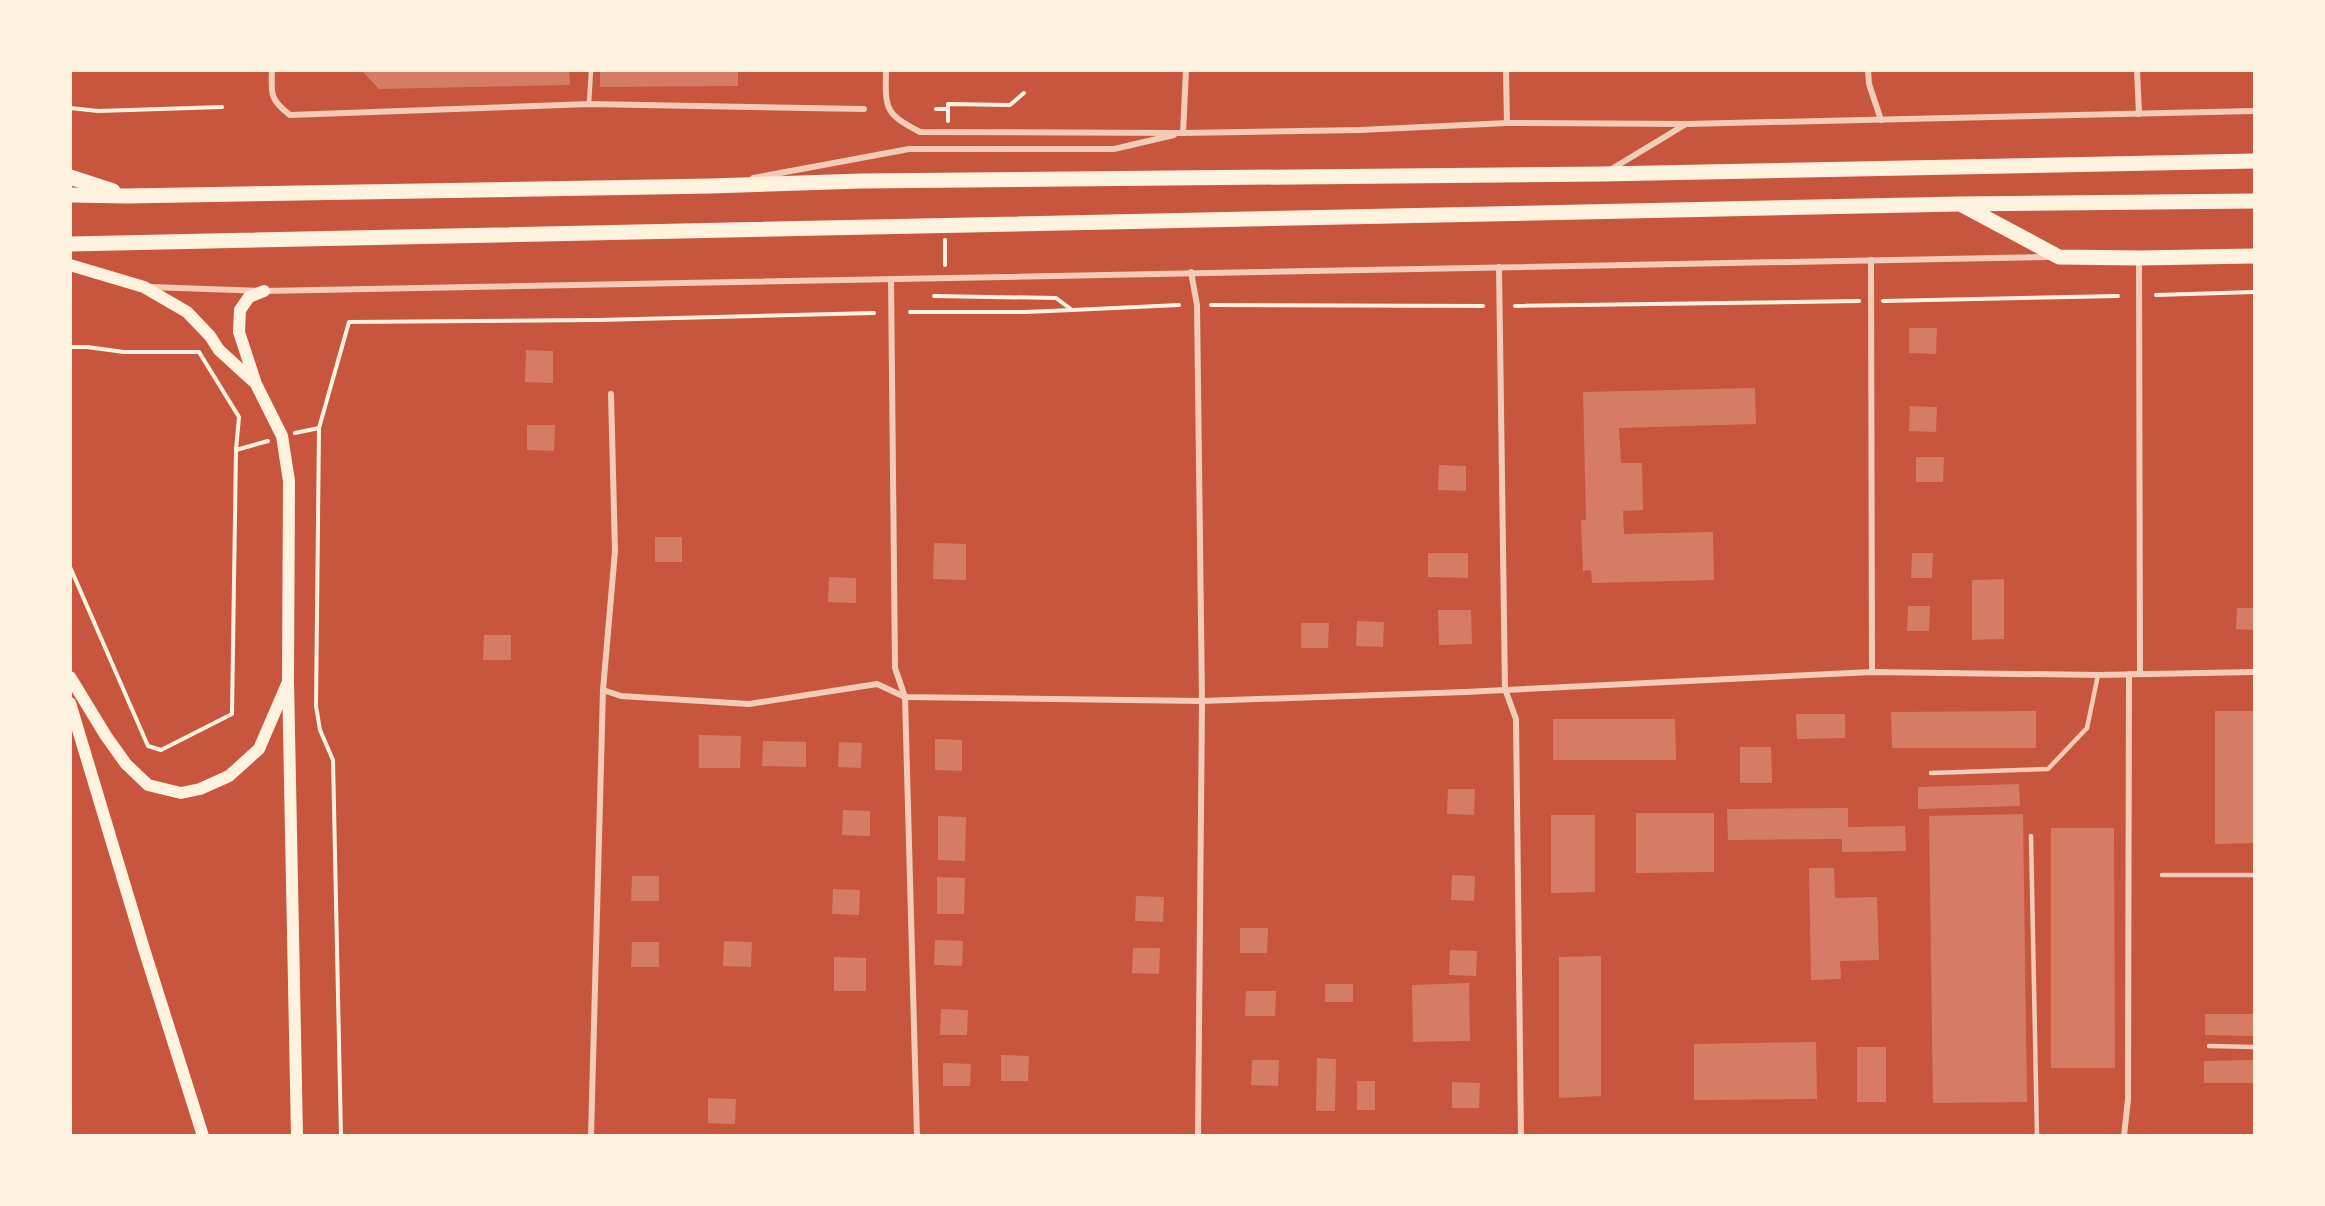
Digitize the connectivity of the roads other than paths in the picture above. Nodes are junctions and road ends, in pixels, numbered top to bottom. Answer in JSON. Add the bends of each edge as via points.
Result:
{"nodes":[{"id":1,"x":272,"y":70,"type":"edge"},
{"id":2,"x":591,"y":70,"type":"edge"},
{"id":3,"x":886,"y":70,"type":"edge"},
{"id":4,"x":1186,"y":70,"type":"edge"},
{"id":5,"x":1506,"y":70,"type":"edge"},
{"id":6,"x":1868,"y":70,"type":"edge"},
{"id":7,"x":2137,"y":70,"type":"edge"},
{"id":8,"x":590,"y":104,"type":"junction"},
{"id":9,"x":864,"y":109,"type":"dead end"},
{"id":10,"x":2254,"y":111,"type":"edge"},
{"id":11,"x":2139,"y":114,"type":"junction"},
{"id":12,"x":1881,"y":120,"type":"junction"},
{"id":13,"x":1507,"y":123,"type":"junction"},
{"id":14,"x":1687,"y":124,"type":"junction"},
{"id":15,"x":1183,"y":133,"type":"junction"},
{"id":16,"x":2254,"y":161,"type":"edge"},
{"id":17,"x":1603,"y":174,"type":"junction"},
{"id":18,"x":70,"y":177,"type":"edge"},
{"id":19,"x":711,"y":186,"type":"junction"},
{"id":20,"x":70,"y":195,"type":"edge"},
{"id":21,"x":127,"y":196,"type":"junction"},
{"id":22,"x":2254,"y":201,"type":"edge"},
{"id":23,"x":1959,"y":204,"type":"junction"},
{"id":24,"x":70,"y":244,"type":"edge"},
{"id":25,"x":2059,"y":256,"type":"junction"},
{"id":26,"x":2254,"y":256,"type":"edge"},
{"id":27,"x":2139,"y":258,"type":"junction"},
{"id":28,"x":1871,"y":260,"type":"junction"},
{"id":29,"x":70,"y":265,"type":"edge"},
{"id":30,"x":1499,"y":267,"type":"junction"},
{"id":31,"x":1191,"y":272,"type":"junction"},
{"id":32,"x":891,"y":279,"type":"junction"},
{"id":33,"x":144,"y":287,"type":"junction"},
{"id":34,"x":264,"y":291,"type":"junction"},
{"id":35,"x":256,"y":384,"type":"junction"},
{"id":36,"x":611,"y":394,"type":"dead end"},
{"id":37,"x":1872,"y":672,"type":"junction"},
{"id":38,"x":2254,"y":672,"type":"edge"},
{"id":39,"x":2129,"y":674,"type":"junction"},
{"id":40,"x":2140,"y":674,"type":"junction"},
{"id":41,"x":2098,"y":675,"type":"junction"},
{"id":42,"x":70,"y":677,"type":"edge"},
{"id":43,"x":288,"y":680,"type":"junction"},
{"id":44,"x":1504,"y":689,"type":"junction"},
{"id":45,"x":603,"y":690,"type":"junction"},
{"id":46,"x":905,"y":698,"type":"junction"},
{"id":47,"x":1202,"y":700,"type":"junction"},
{"id":48,"x":70,"y":703,"type":"edge"},
{"id":49,"x":1931,"y":773,"type":"dead end"},
{"id":50,"x":2031,"y":836,"type":"dead end"},
{"id":51,"x":2162,"y":874,"type":"dead end"},
{"id":52,"x":2254,"y":875,"type":"edge"},
{"id":53,"x":2209,"y":1046,"type":"dead end"},
{"id":54,"x":2254,"y":1047,"type":"edge"},
{"id":55,"x":203,"y":1136,"type":"edge"},
{"id":56,"x":297,"y":1136,"type":"edge"},
{"id":57,"x":591,"y":1136,"type":"edge"},
{"id":58,"x":917,"y":1136,"type":"edge"},
{"id":59,"x":1198,"y":1136,"type":"edge"},
{"id":60,"x":1521,"y":1136,"type":"edge"},
{"id":61,"x":2037,"y":1136,"type":"edge"},
{"id":62,"x":2124,"y":1136,"type":"edge"}],
"edges":[{"from":1,"to":8,"type":"street","via":[[271,95],[276,105],[290,115]]},
{"from":2,"to":8,"type":"lane"},
{"from":3,"to":15,"type":"street","via":[[889,111],[898,121],[920,132]]},
{"from":4,"to":15,"type":"street"},
{"from":5,"to":13,"type":"street"},
{"from":6,"to":12,"type":"street"},
{"from":7,"to":11,"type":"street"},
{"from":8,"to":9,"type":"street"},
{"from":10,"to":11,"type":"street"},
{"from":11,"to":12,"type":"street"},
{"from":12,"to":14,"type":"street"},
{"from":13,"to":14,"type":"street"},
{"from":13,"to":15,"type":"street"},
{"from":14,"to":17,"type":"street"},
{"from":15,"to":19,"type":"street","via":[[1114,149],[909,149]]},
{"from":16,"to":17,"type":"main road"},
{"from":17,"to":19,"type":"main road"},
{"from":18,"to":21,"type":"main road"},
{"from":19,"to":21,"type":"main road"},
{"from":20,"to":21,"type":"main road"},
{"from":22,"to":23,"type":"main road"},
{"from":23,"to":24,"type":"main road"},
{"from":23,"to":25,"type":"main road"},
{"from":25,"to":27,"type":"main road"},
{"from":25,"to":28,"type":"street"},
{"from":26,"to":27,"type":"main road"},
{"from":27,"to":40,"type":"street"},
{"from":28,"to":30,"type":"street"},
{"from":28,"to":37,"type":"street"},
{"from":29,"to":33,"type":"main road"},
{"from":30,"to":31,"type":"street"},
{"from":30,"to":44,"type":"street"},
{"from":31,"to":32,"type":"street"},
{"from":31,"to":47,"type":"street","via":[[1197,305]]},
{"from":32,"to":34,"type":"street"},
{"from":32,"to":46,"type":"street","via":[[895,668]]},
{"from":33,"to":34,"type":"street"},
{"from":33,"to":35,"type":"main road","via":[[188,312],[219,350]]},
{"from":34,"to":35,"type":"main road","via":[[249,297],[240,310],[239,332]]},
{"from":35,"to":43,"type":"main road","via":[[282,436],[289,481]]},
{"from":36,"to":45,"type":"street","via":[[615,551]]},
{"from":37,"to":41,"type":"street"},
{"from":37,"to":44,"type":"street"},
{"from":38,"to":40,"type":"street"},
{"from":39,"to":40,"type":"street"},
{"from":39,"to":41,"type":"street"},
{"from":39,"to":62,"type":"street","via":[[2128,1099]]},
{"from":41,"to":49,"type":"lane","via":[[2087,728],[2048,769]]},
{"from":42,"to":43,"type":"main road","via":[[126,764],[148,785],[181,793],[229,777],[259,749]]},
{"from":43,"to":56,"type":"main road"},
{"from":44,"to":47,"type":"street"},
{"from":44,"to":60,"type":"street","via":[[1516,719]]},
{"from":45,"to":46,"type":"street","via":[[621,696],[749,704],[877,684]]},
{"from":45,"to":57,"type":"street"},
{"from":46,"to":47,"type":"street"},
{"from":46,"to":58,"type":"street"},
{"from":47,"to":59,"type":"street"},
{"from":48,"to":55,"type":"main road"},
{"from":50,"to":61,"type":"lane"},
{"from":51,"to":52,"type":"lane"},
{"from":53,"to":54,"type":"lane"}]}
